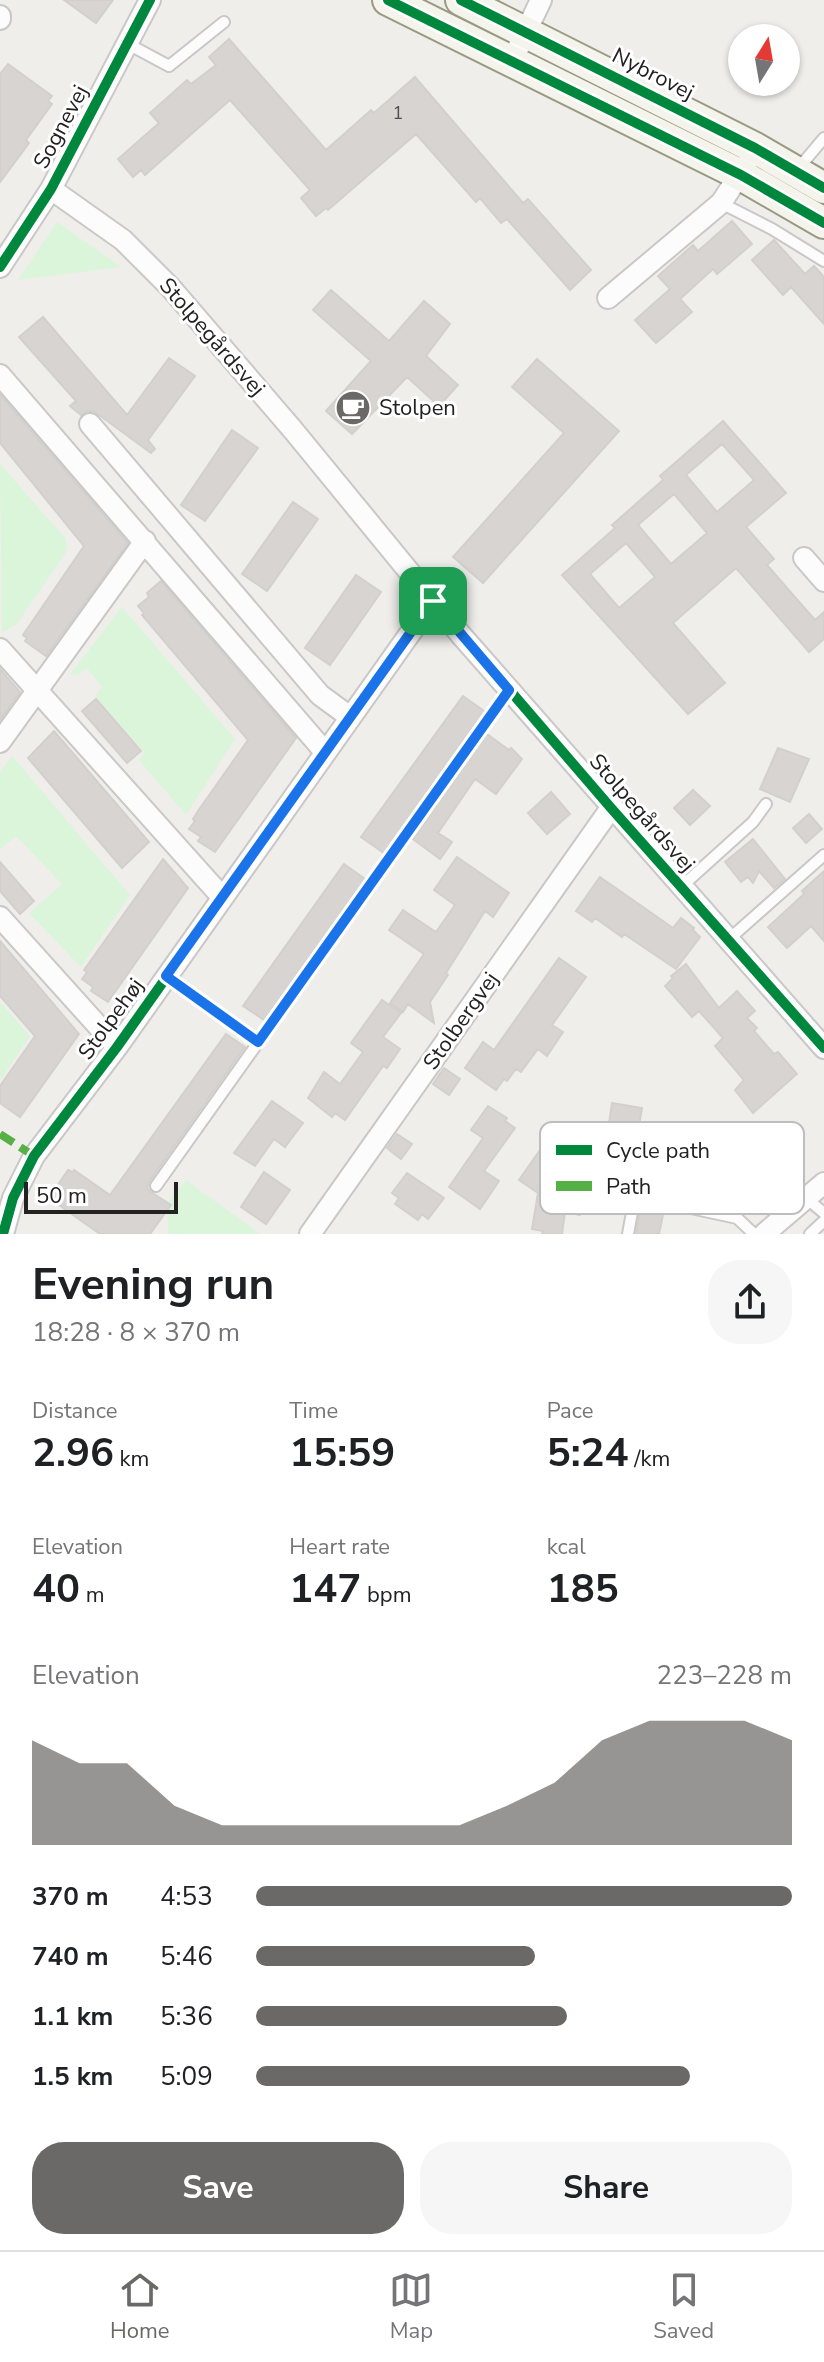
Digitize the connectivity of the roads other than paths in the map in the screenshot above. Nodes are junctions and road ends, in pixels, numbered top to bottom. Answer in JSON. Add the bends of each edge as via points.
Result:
{"nodes":[{"id":1,"x":150,"y":0,"type":"edge"},
{"id":2,"x":388,"y":0,"type":"edge"},
{"id":3,"x":461,"y":0,"type":"edge"},
{"id":4,"x":541,"y":0,"type":"edge"},
{"id":5,"x":224,"y":22,"type":"dead end"},
{"id":6,"x":525,"y":31,"type":"junction"},
{"id":7,"x":128,"y":44,"type":"junction"},
{"id":8,"x":512,"y":61,"type":"junction"},
{"id":9,"x":824,"y":138,"type":"edge"},
{"id":10,"x":755,"y":148,"type":"junction"},
{"id":11,"x":796,"y":172,"type":"junction"},
{"id":12,"x":741,"y":175,"type":"junction"},
{"id":13,"x":824,"y":188,"type":"edge"},
{"id":14,"x":51,"y":189,"type":"junction"},
{"id":15,"x":721,"y":203,"type":"junction"},
{"id":16,"x":824,"y":223,"type":"edge"},
{"id":17,"x":824,"y":261,"type":"edge"},
{"id":18,"x":0,"y":267,"type":"edge"},
{"id":19,"x":608,"y":298,"type":"dead end"},
{"id":20,"x":0,"y":375,"type":"edge"},
{"id":21,"x":90,"y":424,"type":"dead end"},
{"id":22,"x":145,"y":541,"type":"junction"},
{"id":23,"x":804,"y":558,"type":"dead end"},
{"id":24,"x":824,"y":581,"type":"edge"},
{"id":25,"x":433,"y":601,"type":"junction"},
{"id":26,"x":0,"y":649,"type":"edge"},
{"id":27,"x":509,"y":690,"type":"junction"},
{"id":28,"x":36,"y":691,"type":"junction"},
{"id":29,"x":350,"y":717,"type":"junction"},
{"id":30,"x":0,"y":742,"type":"edge"},
{"id":31,"x":325,"y":752,"type":"junction"},
{"id":32,"x":766,"y":804,"type":"dead end"},
{"id":33,"x":611,"y":808,"type":"junction"},
{"id":34,"x":824,"y":855,"type":"edge"},
{"id":35,"x":681,"y":887,"type":"junction"},
{"id":36,"x":222,"y":897,"type":"junction"},
{"id":37,"x":0,"y":917,"type":"edge"},
{"id":38,"x":728,"y":940,"type":"junction"},
{"id":39,"x":166,"y":976,"type":"junction"},
{"id":40,"x":258,"y":1042,"type":"junction"},
{"id":41,"x":117,"y":1047,"type":"junction"},
{"id":42,"x":824,"y":1048,"type":"edge"},
{"id":43,"x":824,"y":1183,"type":"edge"},
{"id":44,"x":156,"y":1186,"type":"dead end"},
{"id":45,"x":806,"y":1198,"type":"joint"},
{"id":46,"x":824,"y":1213,"type":"edge"},
{"id":47,"x":632,"y":1214,"type":"edge"},
{"id":48,"x":718,"y":1214,"type":"edge"},
{"id":49,"x":787,"y":1214,"type":"edge"},
{"id":50,"x":824,"y":1221,"type":"edge"},
{"id":51,"x":3,"y":1234,"type":"edge"},
{"id":52,"x":310,"y":1234,"type":"edge"},
{"id":53,"x":628,"y":1234,"type":"edge"},
{"id":54,"x":754,"y":1234,"type":"edge"},
{"id":55,"x":764,"y":1234,"type":"edge"},
{"id":56,"x":810,"y":1234,"type":"edge"}],
"edges":[{"from":1,"to":7,"type":"street","name":"Sognevej"},
{"from":2,"to":8,"type":"street"},
{"from":3,"to":6,"type":"street","name":"Nybrovej"},
{"from":4,"to":6,"type":"street"},
{"from":5,"to":7,"type":"lane","via":[[169,66]]},
{"from":6,"to":8,"type":"street"},
{"from":6,"to":10,"type":"street","name":"Nybrovej"},
{"from":7,"to":14,"type":"street","name":"Sognevej"},
{"from":8,"to":12,"type":"street"},
{"from":9,"to":11,"type":"lane"},
{"from":10,"to":11,"type":"street","name":"Nybrovej"},
{"from":10,"to":12,"type":"street"},
{"from":11,"to":13,"type":"street","name":"Nybrovej"},
{"from":12,"to":15,"type":"street"},
{"from":12,"to":16,"type":"street"},
{"from":14,"to":18,"type":"street","name":"Sognevej"},
{"from":14,"to":25,"type":"street","name":"Stolpegårdsvej","via":[[123,240],[171,288]]},
{"from":15,"to":17,"type":"lane"},
{"from":15,"to":19,"type":"street"},
{"from":20,"to":22,"type":"street"},
{"from":21,"to":29,"type":"street","via":[[320,695]]},
{"from":22,"to":28,"type":"street"},
{"from":22,"to":31,"type":"street"},
{"from":23,"to":24,"type":"street"},
{"from":25,"to":27,"type":"street","name":"Stolpegårdsvej"},
{"from":25,"to":29,"type":"street","name":"Stolpehøj"},
{"from":26,"to":28,"type":"street"},
{"from":27,"to":33,"type":"street","name":"Stolpegårdsvej"},
{"from":27,"to":40,"type":"lane"},
{"from":28,"to":30,"type":"street"},
{"from":28,"to":36,"type":"street"},
{"from":29,"to":31,"type":"street","name":"Stolpehøj"},
{"from":31,"to":36,"type":"street","name":"Stolpehøj"},
{"from":32,"to":35,"type":"lane"},
{"from":33,"to":35,"type":"street","name":"Stolpegårdsvej"},
{"from":33,"to":52,"type":"street","name":"Stolbergvej"},
{"from":34,"to":38,"type":"lane"},
{"from":35,"to":38,"type":"street","name":"Stolpegårdsvej"},
{"from":36,"to":39,"type":"street","name":"Stolpehøj"},
{"from":37,"to":41,"type":"street","name":"Stolpehøj"},
{"from":38,"to":42,"type":"street","name":"Stolpegårdsvej"},
{"from":39,"to":40,"type":"lane"},
{"from":39,"to":41,"type":"street","name":"Stolpehøj"},
{"from":40,"to":44,"type":"lane"},
{"from":41,"to":51,"type":"street","name":"Stolpehøj","via":[[34,1156],[13,1198]]},
{"from":43,"to":45,"type":"street"},
{"from":45,"to":46,"type":"lane"},
{"from":47,"to":53,"type":"lane"},
{"from":48,"to":54,"type":"lane","via":[[737,1218]]},
{"from":49,"to":55,"type":"street"},
{"from":50,"to":56,"type":"lane"}]}
